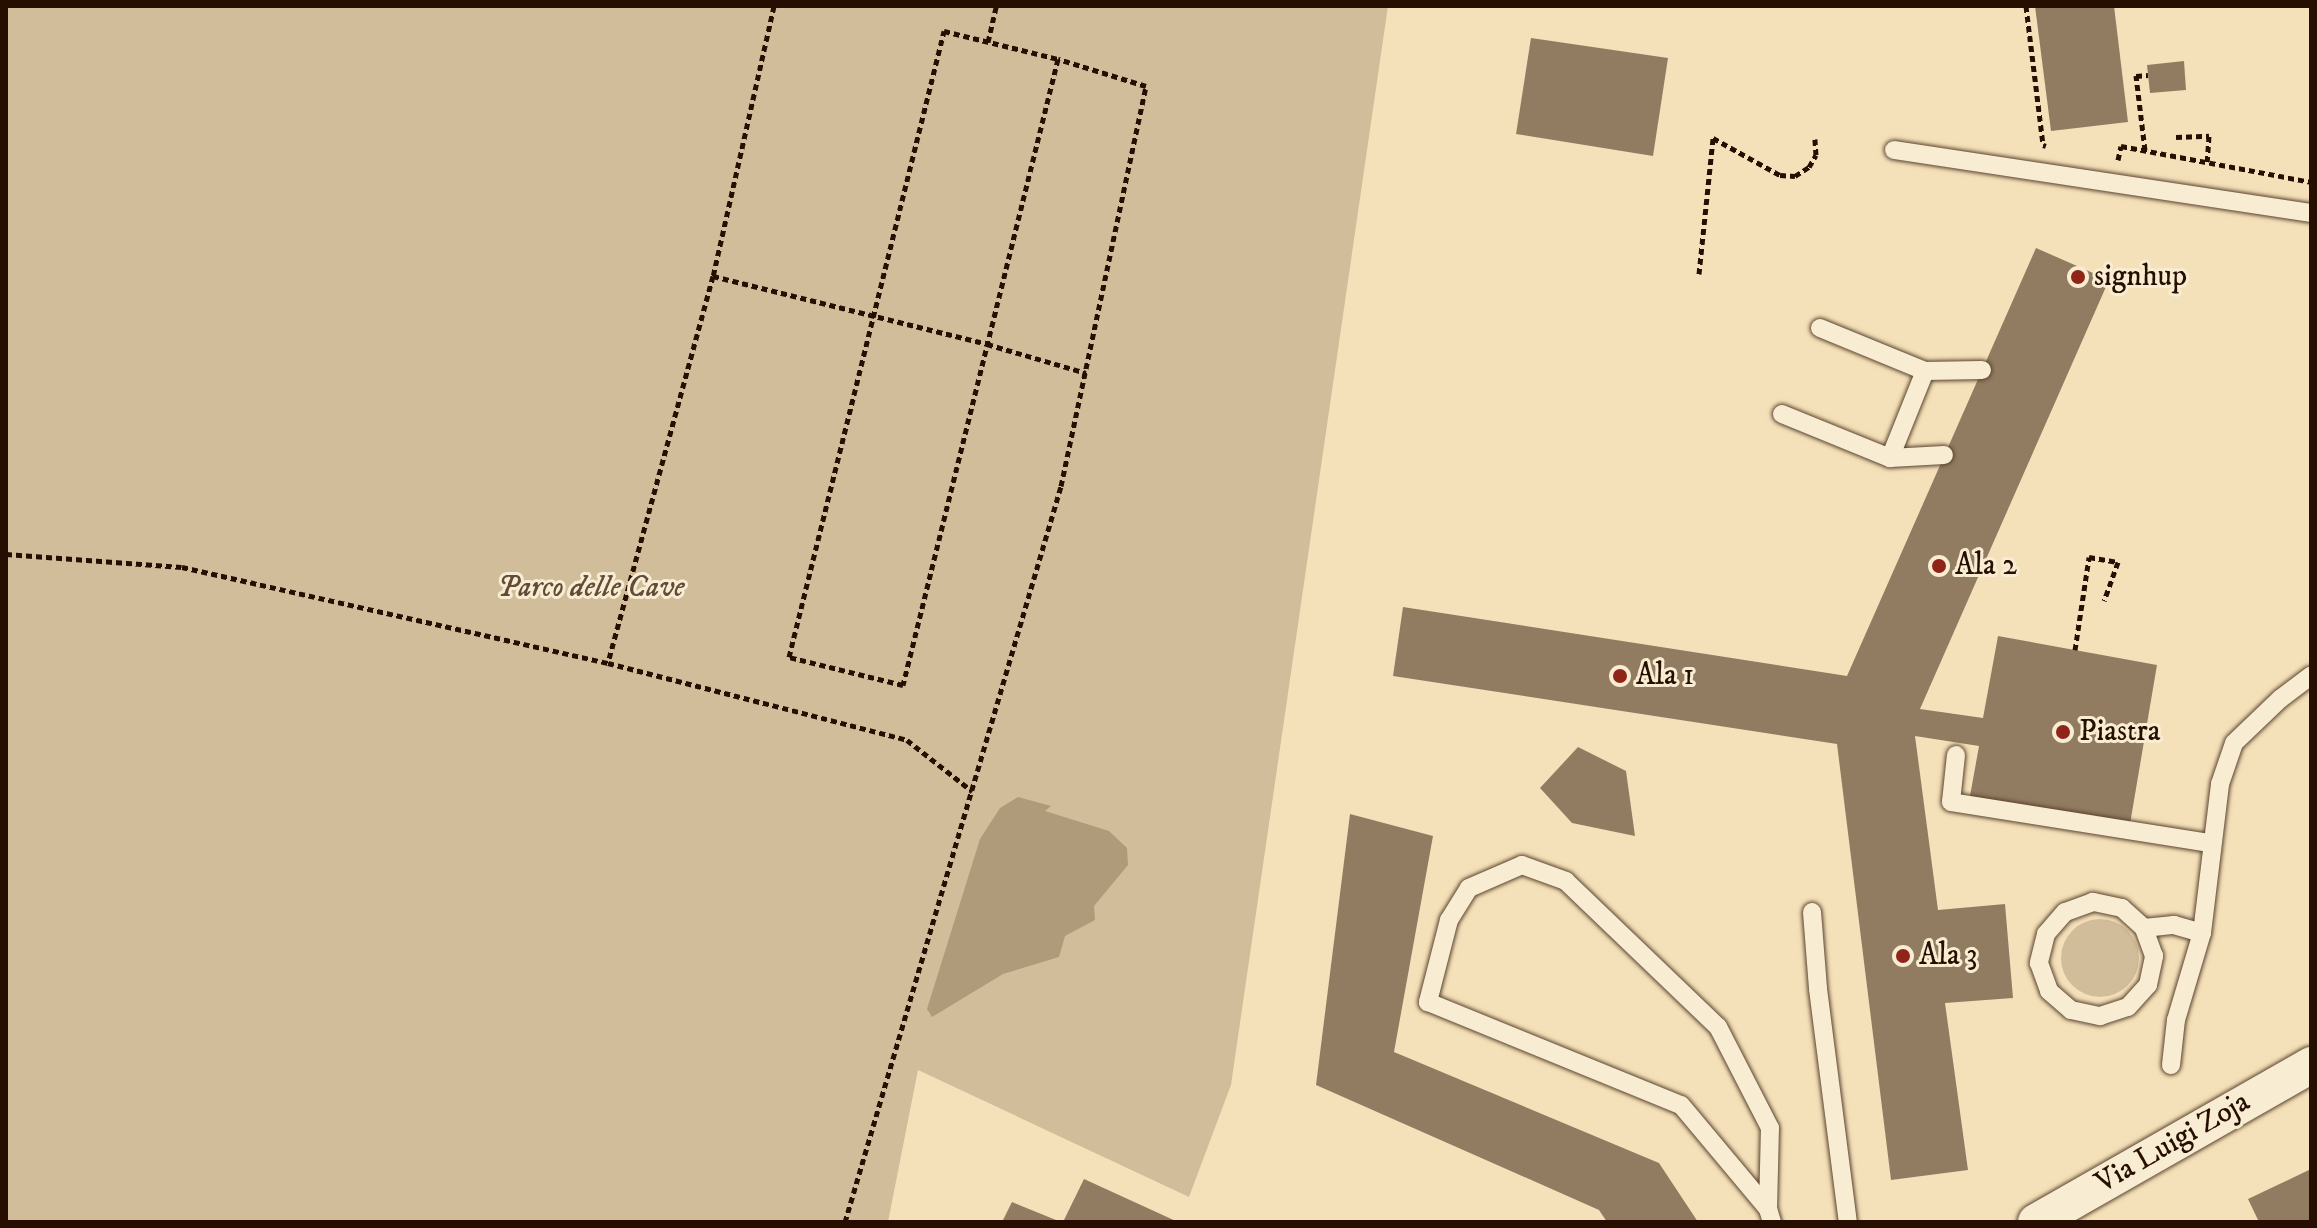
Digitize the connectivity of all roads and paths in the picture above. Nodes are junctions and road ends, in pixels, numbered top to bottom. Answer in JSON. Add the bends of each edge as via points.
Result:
{"nodes":[{"id":1,"x":774,"y":6,"type":"edge"},
{"id":2,"x":996,"y":6,"type":"edge"},
{"id":3,"x":2026,"y":6,"type":"edge"},
{"id":4,"x":988,"y":42,"type":"junction"},
{"id":5,"x":1058,"y":59,"type":"junction"},
{"id":6,"x":2148,"y":75,"type":"dead end"},
{"id":7,"x":2176,"y":137,"type":"dead end"},
{"id":8,"x":1815,"y":139,"type":"dead end"},
{"id":9,"x":2058,"y":148,"type":"dead end"},
{"id":10,"x":1894,"y":150,"type":"dead end"},
{"id":11,"x":2145,"y":150,"type":"junction"},
{"id":12,"x":2103,"y":157,"type":"dead end"},
{"id":13,"x":2207,"y":162,"type":"junction"},
{"id":14,"x":2311,"y":182,"type":"edge"},
{"id":15,"x":2311,"y":213,"type":"edge"},
{"id":16,"x":1699,"y":274,"type":"dead end"},
{"id":17,"x":713,"y":276,"type":"junction"},
{"id":18,"x":873,"y":315,"type":"junction"},
{"id":19,"x":1820,"y":328,"type":"dead end"},
{"id":20,"x":987,"y":344,"type":"junction"},
{"id":21,"x":1982,"y":370,"type":"dead end"},
{"id":22,"x":1925,"y":371,"type":"junction"},
{"id":23,"x":1086,"y":373,"type":"junction"},
{"id":24,"x":1782,"y":414,"type":"dead end"},
{"id":25,"x":1944,"y":455,"type":"dead end"},
{"id":26,"x":1890,"y":458,"type":"junction"},
{"id":27,"x":6,"y":554,"type":"edge"},
{"id":28,"x":2104,"y":601,"type":"dead end"},
{"id":29,"x":2075,"y":650,"type":"dead end"},
{"id":30,"x":608,"y":663,"type":"junction"},
{"id":31,"x":2311,"y":676,"type":"edge"},
{"id":32,"x":1956,"y":755,"type":"dead end"},
{"id":33,"x":972,"y":791,"type":"junction"},
{"id":34,"x":2211,"y":843,"type":"junction"},
{"id":35,"x":1812,"y":912,"type":"dead end"},
{"id":36,"x":2144,"y":928,"type":"junction"},
{"id":37,"x":2202,"y":933,"type":"junction"},
{"id":38,"x":2171,"y":1065,"type":"dead end"},
{"id":39,"x":2311,"y":1065,"type":"edge"},
{"id":40,"x":1770,"y":1215,"type":"edge"},
{"id":41,"x":845,"y":1222,"type":"edge"},
{"id":42,"x":1848,"y":1222,"type":"edge"},
{"id":43,"x":2036,"y":1222,"type":"edge"}],
"edges":[{"from":1,"to":17,"type":"path"},
{"from":2,"to":4,"type":"path"},
{"from":3,"to":9,"type":"path","via":[[2043,145]]},
{"from":4,"to":5,"type":"path"},
{"from":4,"to":18,"type":"path","via":[[944,31]]},
{"from":5,"to":20,"type":"path"},
{"from":5,"to":23,"type":"path","via":[[1146,86]]},
{"from":6,"to":11,"type":"path","via":[[2136,76]]},
{"from":7,"to":13,"type":"path","via":[[2209,136]]},
{"from":8,"to":16,"type":"path","via":[[1816,155],[1795,176],[1780,175],[1713,138]]},
{"from":10,"to":15,"type":"lane"},
{"from":11,"to":12,"type":"path","via":[[2121,146],[2118,160]]},
{"from":11,"to":13,"type":"path"},
{"from":13,"to":14,"type":"path"},
{"from":17,"to":18,"type":"path"},
{"from":17,"to":30,"type":"path"},
{"from":18,"to":20,"type":"path"},
{"from":18,"to":20,"type":"path","via":[[789,657],[903,685]]},
{"from":19,"to":22,"type":"lane"},
{"from":20,"to":23,"type":"path"},
{"from":21,"to":22,"type":"lane"},
{"from":22,"to":26,"type":"lane"},
{"from":23,"to":33,"type":"path","via":[[1061,486]]},
{"from":24,"to":26,"type":"lane"},
{"from":25,"to":26,"type":"lane"},
{"from":27,"to":30,"type":"path","via":[[182,567]]},
{"from":28,"to":29,"type":"path","via":[[2118,562],[2089,557]]},
{"from":30,"to":33,"type":"path","via":[[907,740]]},
{"from":31,"to":34,"type":"lane","via":[[2234,743],[2220,784]]},
{"from":32,"to":34,"type":"lane","via":[[1951,802]]},
{"from":33,"to":41,"type":"path"},
{"from":34,"to":37,"type":"lane"},
{"from":35,"to":42,"type":"lane"},
{"from":36,"to":36,"type":"lane","via":[[2122,908],[2093,902],[2065,912],[2046,934],[2039,963],[2049,991],[2071,1010],[2100,1016],[2128,1007],[2148,985],[2154,956]]},
{"from":36,"to":37,"type":"lane","via":[[2174,925]]},
{"from":37,"to":38,"type":"lane","via":[[2176,1020]]},
{"from":39,"to":43,"type":"street","name":"Via Luigi Zoja"},
{"from":40,"to":40,"type":"lane","via":[[1770,1128],[1718,1027],[1566,881],[1522,865],[1469,888],[1449,920],[1428,1002],[1681,1105]]}]}
